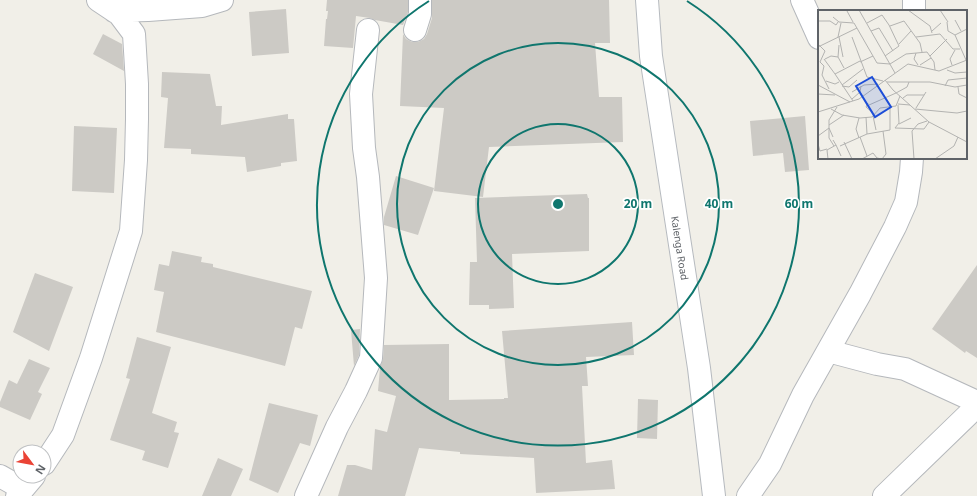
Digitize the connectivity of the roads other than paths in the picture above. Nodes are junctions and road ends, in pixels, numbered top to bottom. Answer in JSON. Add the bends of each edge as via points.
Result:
{"nodes":[{"id":1,"x":222,"y":0,"type":"edge"},
{"id":2,"x":420,"y":0,"type":"edge"},
{"id":3,"x":647,"y":0,"type":"edge"},
{"id":4,"x":802,"y":0,"type":"edge"},
{"id":5,"x":106,"y":5,"type":"edge"},
{"id":6,"x":368,"y":30,"type":"dead end"},
{"id":7,"x":415,"y":30,"type":"dead end"},
{"id":8,"x":818,"y":36,"type":"edge"},
{"id":9,"x":912,"y":159,"type":"edge"},
{"id":10,"x":828,"y":351,"type":"junction"},
{"id":11,"x":977,"y":402,"type":"edge"},
{"id":12,"x":977,"y":406,"type":"edge"},
{"id":13,"x":52,"y":452,"type":"edge"},
{"id":14,"x":0,"y":476,"type":"edge"},
{"id":15,"x":25,"y":487,"type":"edge"},
{"id":16,"x":306,"y":496,"type":"edge"},
{"id":17,"x":714,"y":496,"type":"edge"},
{"id":18,"x":748,"y":496,"type":"edge"},
{"id":19,"x":884,"y":496,"type":"edge"}],
"edges":[{"from":1,"to":5,"type":"street","via":[[202,6],[155,10]]},
{"from":2,"to":7,"type":"street","via":[[420,14]]},
{"from":3,"to":17,"type":"street","name":"Kalenga Road","via":[[651,56],[700,368]]},
{"from":4,"to":8,"type":"street"},
{"from":5,"to":13,"type":"street","via":[[119,14],[134,34],[137,119],[131,231],[64,435]]},
{"from":6,"to":16,"type":"street","via":[[362,94],[364,148],[376,278],[371,358]]},
{"from":9,"to":10,"type":"street","via":[[906,202]]},
{"from":10,"to":11,"type":"street","via":[[905,369]]},
{"from":10,"to":18,"type":"street","via":[[802,395],[770,464]]},
{"from":12,"to":19,"type":"street"},
{"from":14,"to":15,"type":"street"}]}
